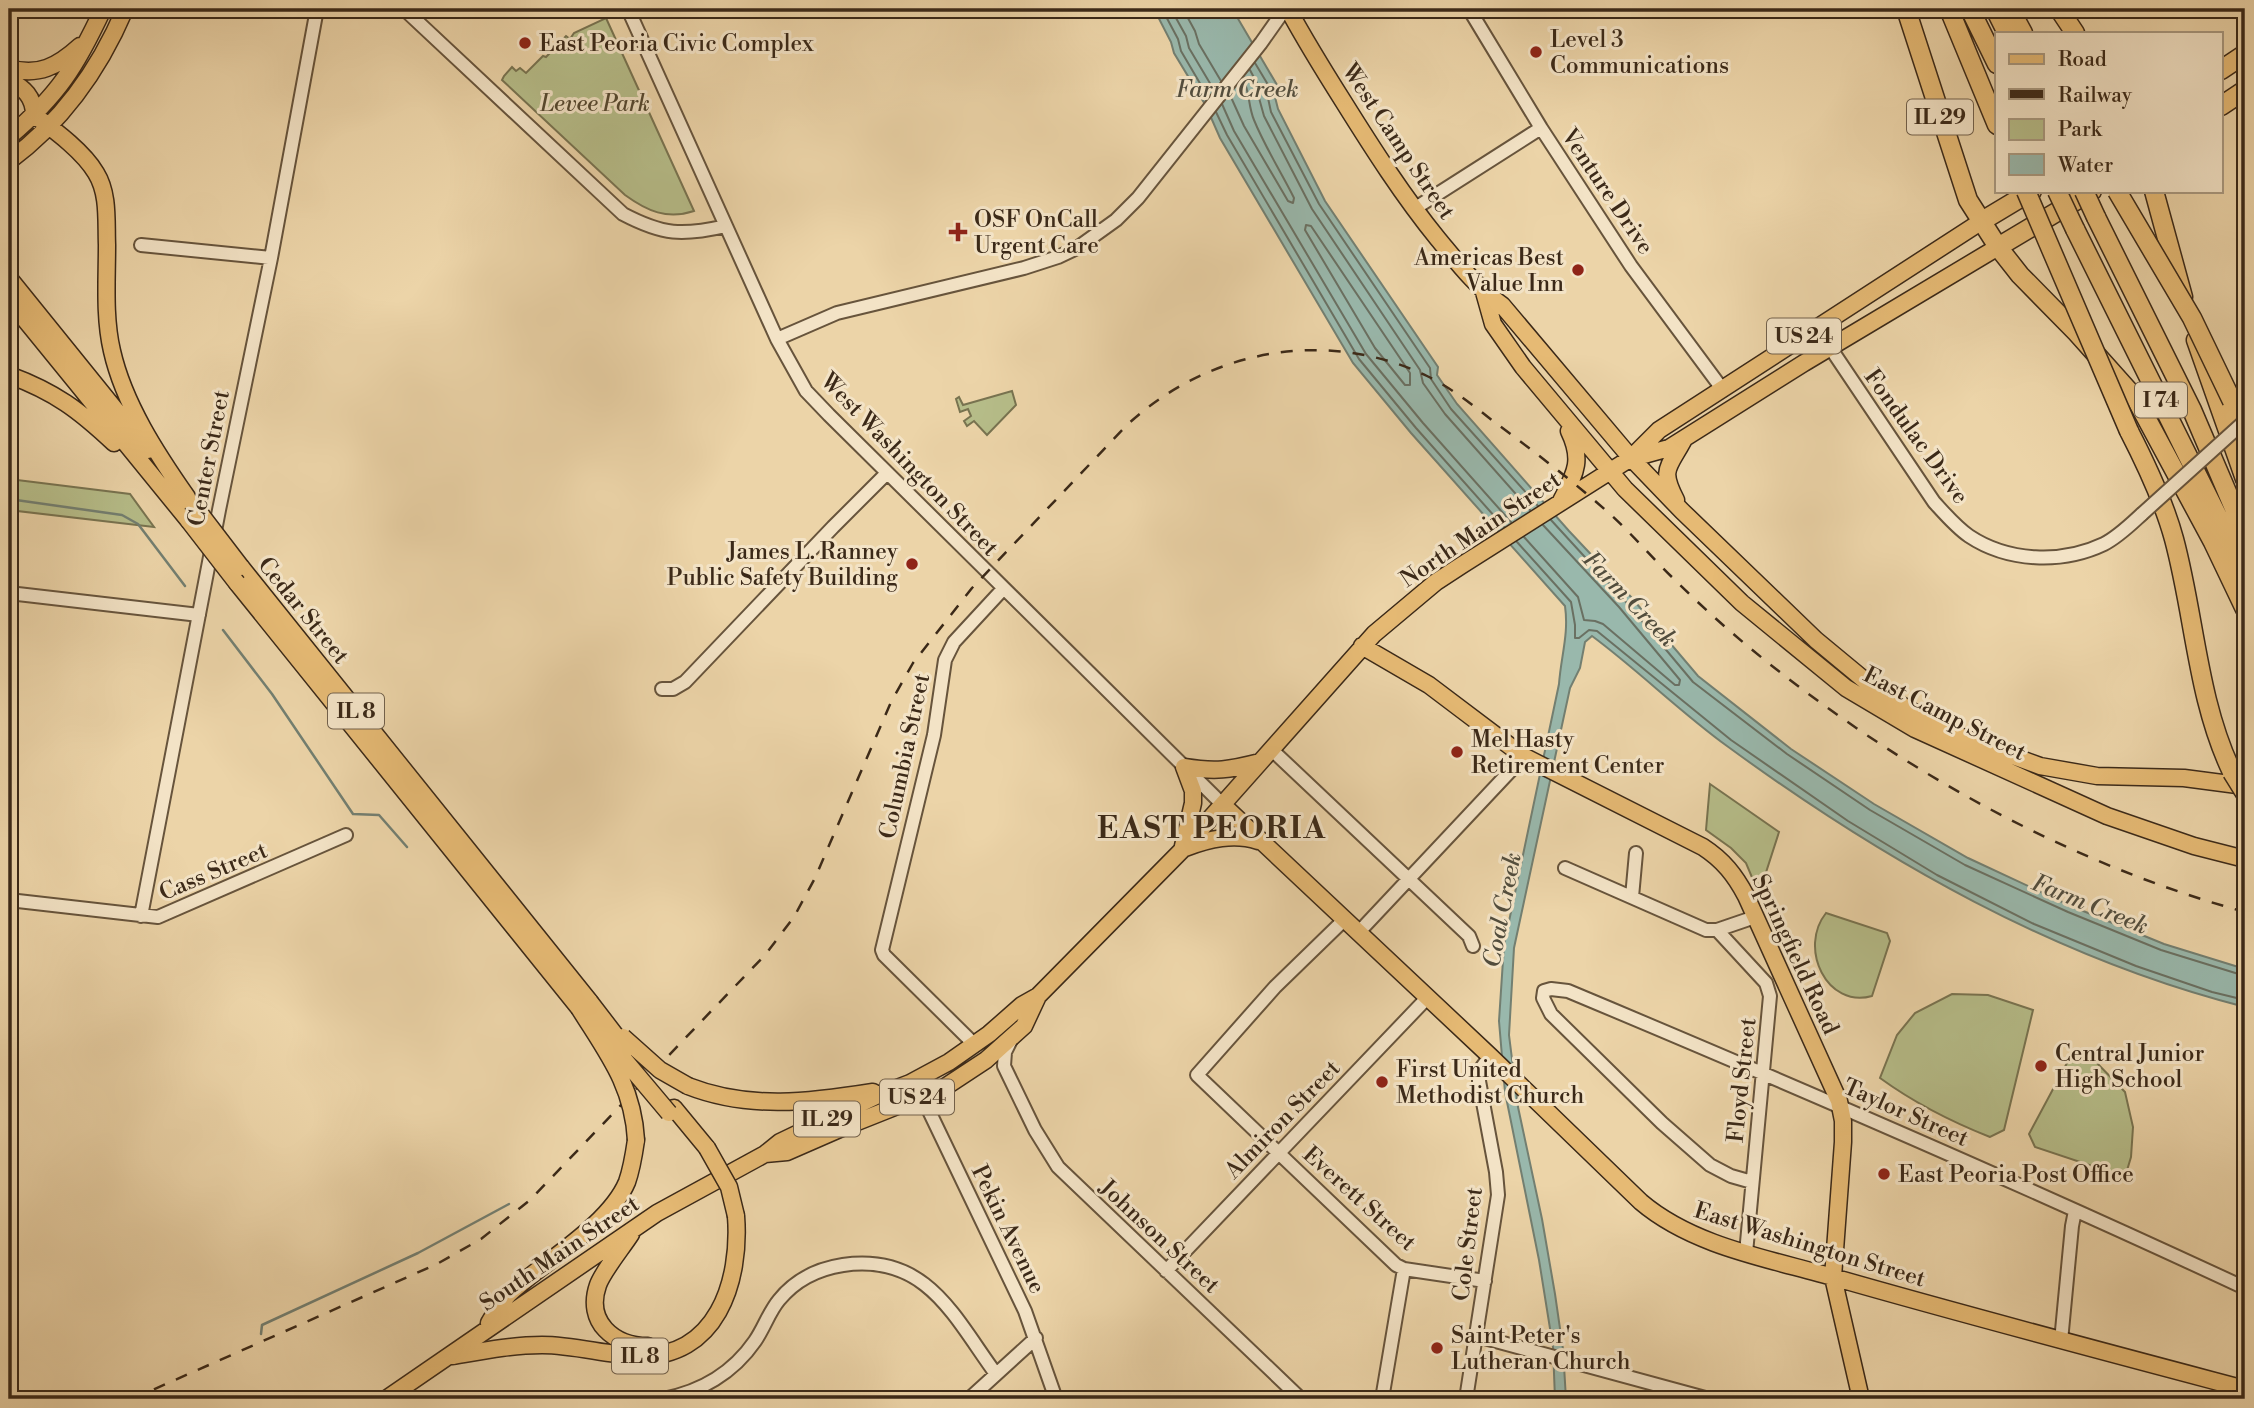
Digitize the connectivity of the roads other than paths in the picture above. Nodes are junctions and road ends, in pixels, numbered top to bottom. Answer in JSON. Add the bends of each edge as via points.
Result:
{"nodes":[{"id":1,"x":103,"y":9,"type":"edge"},
{"id":2,"x":125,"y":9,"type":"edge"},
{"id":3,"x":317,"y":9,"type":"edge"},
{"id":4,"x":404,"y":9,"type":"edge"},
{"id":5,"x":628,"y":9,"type":"edge"},
{"id":6,"x":1286,"y":9,"type":"edge"},
{"id":7,"x":1469,"y":9,"type":"edge"},
{"id":8,"x":1906,"y":9,"type":"edge"},
{"id":9,"x":1949,"y":9,"type":"edge"},
{"id":10,"x":1970,"y":9,"type":"edge"},
{"id":11,"x":1995,"y":9,"type":"edge"},
{"id":12,"x":2010,"y":9,"type":"edge"},
{"id":13,"x":2059,"y":9,"type":"edge"},
{"id":14,"x":2006,"y":32,"type":"edge"},
{"id":15,"x":2022,"y":32,"type":"edge"},
{"id":16,"x":2074,"y":32,"type":"edge"},
{"id":17,"x":89,"y":37,"type":"junction"},
{"id":18,"x":2245,"y":54,"type":"edge"},
{"id":19,"x":1995,"y":60,"type":"edge"},
{"id":20,"x":9,"y":68,"type":"edge"},
{"id":21,"x":2222,"y":69,"type":"edge"},
{"id":22,"x":9,"y":80,"type":"edge"},
{"id":23,"x":2245,"y":90,"type":"edge"},
{"id":24,"x":2222,"y":105,"type":"edge"},
{"id":25,"x":34,"y":115,"type":"junction"},
{"id":26,"x":1995,"y":120,"type":"edge"},
{"id":27,"x":50,"y":127,"type":"junction"},
{"id":28,"x":1541,"y":128,"type":"junction"},
{"id":29,"x":9,"y":137,"type":"edge"},
{"id":30,"x":9,"y":160,"type":"edge"},
{"id":31,"x":2026,"y":192,"type":"edge"},
{"id":32,"x":2030,"y":192,"type":"edge"},
{"id":33,"x":2057,"y":192,"type":"edge"},
{"id":34,"x":2084,"y":192,"type":"edge"},
{"id":35,"x":2090,"y":192,"type":"edge"},
{"id":36,"x":2118,"y":192,"type":"edge"},
{"id":37,"x":2154,"y":192,"type":"edge"},
{"id":38,"x":1414,"y":209,"type":"junction"},
{"id":39,"x":1982,"y":221,"type":"junction"},
{"id":40,"x":726,"y":226,"type":"junction"},
{"id":41,"x":141,"y":245,"type":"dead end"},
{"id":42,"x":1998,"y":247,"type":"junction"},
{"id":43,"x":271,"y":258,"type":"junction"},
{"id":44,"x":9,"y":278,"type":"edge"},
{"id":45,"x":1484,"y":292,"type":"junction"},
{"id":46,"x":9,"y":300,"type":"edge"},
{"id":47,"x":1817,"y":328,"type":"junction"},
{"id":48,"x":777,"y":339,"type":"junction"},
{"id":49,"x":1829,"y":348,"type":"junction"},
{"id":50,"x":9,"y":375,"type":"edge"},
{"id":51,"x":1723,"y":390,"type":"junction"},
{"id":52,"x":1562,"y":416,"type":"junction"},
{"id":53,"x":2245,"y":421,"type":"edge"},
{"id":54,"x":2245,"y":429,"type":"edge"},
{"id":55,"x":1685,"y":438,"type":"junction"},
{"id":56,"x":1631,"y":458,"type":"junction"},
{"id":57,"x":1611,"y":472,"type":"junction"},
{"id":58,"x":887,"y":473,"type":"junction"},
{"id":59,"x":2245,"y":479,"type":"edge"},
{"id":60,"x":159,"y":485,"type":"junction"},
{"id":61,"x":190,"y":500,"type":"junction"},
{"id":62,"x":1560,"y":503,"type":"junction"},
{"id":63,"x":1682,"y":511,"type":"junction"},
{"id":64,"x":2245,"y":534,"type":"edge"},
{"id":65,"x":2245,"y":571,"type":"edge"},
{"id":66,"x":239,"y":575,"type":"junction"},
{"id":67,"x":1003,"y":589,"type":"junction"},
{"id":68,"x":9,"y":593,"type":"edge"},
{"id":69,"x":2245,"y":609,"type":"edge"},
{"id":70,"x":199,"y":615,"type":"junction"},
{"id":71,"x":1362,"y":646,"type":"junction"},
{"id":72,"x":662,"y":689,"type":"dead end"},
{"id":73,"x":1266,"y":756,"type":"junction"},
{"id":74,"x":1516,"y":766,"type":"dead end"},
{"id":75,"x":1184,"y":767,"type":"junction"},
{"id":76,"x":2245,"y":786,"type":"edge"},
{"id":77,"x":2245,"y":793,"type":"edge"},
{"id":78,"x":1223,"y":805,"type":"junction"},
{"id":79,"x":346,"y":835,"type":"dead end"},
{"id":80,"x":1261,"y":842,"type":"junction"},
{"id":81,"x":1183,"y":849,"type":"junction"},
{"id":82,"x":1636,"y":853,"type":"dead end"},
{"id":83,"x":2245,"y":859,"type":"edge"},
{"id":84,"x":1565,"y":868,"type":"dead end"},
{"id":85,"x":1409,"y":879,"type":"junction"},
{"id":86,"x":1632,"y":897,"type":"junction"},
{"id":87,"x":9,"y":900,"type":"edge"},
{"id":88,"x":141,"y":916,"type":"junction"},
{"id":89,"x":1755,"y":916,"type":"junction"},
{"id":90,"x":1344,"y":920,"type":"junction"},
{"id":91,"x":1717,"y":930,"type":"junction"},
{"id":92,"x":1358,"y":933,"type":"junction"},
{"id":93,"x":1474,"y":946,"type":"dead end"},
{"id":94,"x":1038,"y":996,"type":"junction"},
{"id":95,"x":1428,"y":997,"type":"junction"},
{"id":96,"x":584,"y":1005,"type":"junction"},
{"id":97,"x":1013,"y":1036,"type":"junction"},
{"id":98,"x":975,"y":1045,"type":"junction"},
{"id":99,"x":1496,"y":1061,"type":"junction"},
{"id":100,"x":1763,"y":1072,"type":"junction"},
{"id":101,"x":966,"y":1074,"type":"junction"},
{"id":102,"x":1013,"y":1086,"type":"junction"},
{"id":103,"x":893,"y":1088,"type":"junction"},
{"id":104,"x":918,"y":1088,"type":"junction"},
{"id":105,"x":1840,"y":1105,"type":"junction"},
{"id":106,"x":1278,"y":1153,"type":"junction"},
{"id":107,"x":765,"y":1154,"type":"junction"},
{"id":108,"x":1752,"y":1182,"type":"junction"},
{"id":109,"x":2075,"y":1211,"type":"junction"},
{"id":110,"x":732,"y":1217,"type":"junction"},
{"id":111,"x":634,"y":1229,"type":"junction"},
{"id":112,"x":1746,"y":1253,"type":"junction"},
{"id":113,"x":1404,"y":1269,"type":"junction"},
{"id":114,"x":1166,"y":1271,"type":"junction"},
{"id":115,"x":1833,"y":1277,"type":"junction"},
{"id":116,"x":1485,"y":1282,"type":"junction"},
{"id":117,"x":2245,"y":1288,"type":"edge"},
{"id":118,"x":481,"y":1333,"type":"junction"},
{"id":119,"x":1477,"y":1336,"type":"junction"},
{"id":120,"x":1036,"y":1338,"type":"junction"},
{"id":121,"x":2061,"y":1340,"type":"junction"},
{"id":122,"x":447,"y":1357,"type":"junction"},
{"id":123,"x":996,"y":1374,"type":"junction"},
{"id":124,"x":2245,"y":1389,"type":"edge"},
{"id":125,"x":386,"y":1399,"type":"edge"},
{"id":126,"x":575,"y":1399,"type":"edge"},
{"id":127,"x":594,"y":1399,"type":"edge"},
{"id":128,"x":663,"y":1399,"type":"edge"},
{"id":129,"x":969,"y":1399,"type":"edge"},
{"id":130,"x":1056,"y":1399,"type":"edge"},
{"id":131,"x":1301,"y":1399,"type":"edge"},
{"id":132,"x":1382,"y":1399,"type":"edge"},
{"id":133,"x":1466,"y":1399,"type":"edge"},
{"id":134,"x":1709,"y":1399,"type":"edge"},
{"id":135,"x":1861,"y":1399,"type":"edge"}],
"edges":[{"from":1,"to":17,"type":"main road"},
{"from":2,"to":27,"type":"main road","via":[[96,67]]},
{"from":3,"to":43,"type":"street","name":"Center Street"},
{"from":4,"to":40,"type":"street","via":[[623,214],[660,231],[684,233]]},
{"from":5,"to":40,"type":"street","name":"West Washington Street"},
{"from":6,"to":38,"type":"main road","name":"West Camp Street"},
{"from":6,"to":48,"type":"street","via":[[1138,198],[1116,220],[1067,253],[1024,268],[837,313]]},
{"from":7,"to":28,"type":"street","name":"Venture Drive"},
{"from":8,"to":39,"type":"highway","number":"IL 29","via":[[1955,164],[1968,200]]},
{"from":9,"to":26,"type":"highway"},
{"from":10,"to":19,"type":"highway"},
{"from":11,"to":14,"type":"highway"},
{"from":12,"to":15,"type":"highway"},
{"from":13,"to":16,"type":"highway"},
{"from":17,"to":20,"type":"main road","via":[[63,61],[45,70],[29,73]]},
{"from":17,"to":25,"type":"main road","via":[[69,75]]},
{"from":18,"to":21,"type":"highway"},
{"from":22,"to":25,"type":"main road","via":[[27,92]]},
{"from":23,"to":24,"type":"highway"},
{"from":25,"to":27,"type":"main road"},
{"from":25,"to":29,"type":"main road"},
{"from":27,"to":30,"type":"main road"},
{"from":27,"to":61,"type":"main road","via":[[92,166],[102,185],[107,317],[116,364],[147,433]]},
{"from":28,"to":38,"type":"street"},
{"from":28,"to":51,"type":"street","name":"Venture Drive","via":[[1631,266]]},
{"from":31,"to":77,"type":"highway","bridge":true,"via":[[2171,529],[2208,709],[2218,741]]},
{"from":32,"to":39,"type":"highway","name":"North Main Street","number":"US 24"},
{"from":33,"to":65,"type":"highway","number":"I 74","bridge":true},
{"from":34,"to":64,"type":"highway","number":"I 74","bridge":true,"via":[[2192,410]]},
{"from":35,"to":42,"type":"highway","name":"North Main Street","number":"US 24"},
{"from":36,"to":54,"type":"highway","bridge":true,"via":[[2192,318]]},
{"from":37,"to":59,"type":"highway","via":[[2194,333]]},
{"from":38,"to":45,"type":"main road","name":"West Camp Street"},
{"from":39,"to":42,"type":"highway"},
{"from":39,"to":47,"type":"main road","name":"North Main Street","number":"US 24"},
{"from":40,"to":48,"type":"street","name":"West Washington Street"},
{"from":41,"to":43,"type":"street"},
{"from":42,"to":49,"type":"main road","name":"North Main Street","number":"US 24"},
{"from":42,"to":69,"type":"highway","via":[[2131,390]]},
{"from":43,"to":70,"type":"street","name":"Center Street"},
{"from":44,"to":61,"type":"main road","name":"Cedar Street","number":"IL 8"},
{"from":45,"to":52,"type":"main road","name":"West Camp Street","via":[[1493,324]]},
{"from":45,"to":56,"type":"main road","name":"West Camp Street","via":[[1502,305]]},
{"from":46,"to":60,"type":"main road","name":"Cedar Street","number":"IL 8"},
{"from":47,"to":49,"type":"street","name":"Fondulac Drive"},
{"from":47,"to":51,"type":"main road","name":"North Main Street","number":"US 24"},
{"from":48,"to":58,"type":"street","name":"West Washington Street","via":[[806,391]]},
{"from":49,"to":53,"type":"street","name":"Fondulac Drive","bridge":true,"via":[[1934,502],[1962,531],[1989,547],[2033,558],[2064,556],[2102,545]]},
{"from":49,"to":55,"type":"main road","name":"North Main Street","number":"US 24"},
{"from":50,"to":60,"type":"main road","via":[[65,401]]},
{"from":51,"to":56,"type":"main road","name":"North Main Street","number":"US 24","via":[[1659,430]]},
{"from":52,"to":57,"type":"main road","name":"West Camp Street"},
{"from":52,"to":62,"type":"main road","via":[[1578,460]]},
{"from":55,"to":56,"type":"main road","name":"North Main Street","number":"US 24","via":[[1669,448]]},
{"from":55,"to":63,"type":"main road","via":[[1669,465],[1667,478]]},
{"from":56,"to":57,"type":"main road","name":"North Main Street","number":"US 24"},
{"from":56,"to":63,"type":"main road","name":"East Camp Street"},
{"from":57,"to":62,"type":"main road","name":"North Main Street","number":"US 24"},
{"from":57,"to":83,"type":"main road","name":"East Camp Street","via":[[1742,603],[1864,701],[2107,816]]},
{"from":58,"to":67,"type":"street","name":"West Washington Street"},
{"from":58,"to":72,"type":"street","via":[[685,682]]},
{"from":60,"to":66,"type":"main road","name":"Cedar Street","number":"IL 8","bridge":true},
{"from":61,"to":66,"type":"main road","name":"Cedar Street","number":"IL 8","bridge":true},
{"from":62,"to":71,"type":"main road","name":"North Main Street","number":"US 24","via":[[1436,582]]},
{"from":63,"to":76,"type":"main road","name":"East Camp Street","via":[[1864,681],[1951,733],[2057,771]]},
{"from":66,"to":96,"type":"main road","name":"Cedar Street","number":"IL 8"},
{"from":67,"to":75,"type":"street","name":"West Washington Street"},
{"from":67,"to":98,"type":"street","name":"Columbia Street","via":[[954,642],[945,660],[934,735],[882,950]]},
{"from":68,"to":70,"type":"street"},
{"from":70,"to":88,"type":"street","name":"Center Street"},
{"from":71,"to":73,"type":"main road","name":"North Main Street","number":"US 24"},
{"from":71,"to":89,"type":"main road","name":"Springfield Road","via":[[1429,685],[1499,740],[1541,766],[1711,853],[1734,876]]},
{"from":73,"to":75,"type":"main road","via":[[1228,771]]},
{"from":73,"to":78,"type":"main road","name":"North Main Street","number":"US 24"},
{"from":73,"to":85,"type":"street"},
{"from":74,"to":85,"type":"street"},
{"from":75,"to":78,"type":"street","name":"West Washington Street"},
{"from":75,"to":81,"type":"main road","via":[[1194,803]]},
{"from":78,"to":80,"type":"main road","name":"East Washington Street"},
{"from":78,"to":81,"type":"main road","name":"South Main Street","number":"US 24"},
{"from":79,"to":88,"type":"street","name":"Cass Street","via":[[162,916]]},
{"from":80,"to":81,"type":"main road","via":[[1228,837]]},
{"from":80,"to":90,"type":"main road","name":"East Washington Street"},
{"from":81,"to":94,"type":"main road","name":"South Main Street","number":"US 24"},
{"from":82,"to":86,"type":"street"},
{"from":84,"to":86,"type":"street"},
{"from":85,"to":92,"type":"street"},
{"from":85,"to":93,"type":"street"},
{"from":86,"to":91,"type":"street","via":[[1706,930]]},
{"from":87,"to":88,"type":"street","name":"Cass Street"},
{"from":89,"to":91,"type":"street"},
{"from":89,"to":105,"type":"main road","name":"Springfield Road"},
{"from":90,"to":92,"type":"main road","name":"East Washington Street"},
{"from":90,"to":106,"type":"street","name":"Everett Street","via":[[1275,987],[1197,1075]]},
{"from":91,"to":100,"type":"street","name":"Floyd Street","via":[[1768,990]]},
{"from":92,"to":95,"type":"main road","name":"East Washington Street"},
{"from":94,"to":97,"type":"main road","name":"South Main Street","number":"US 24","via":[[1024,1026]]},
{"from":94,"to":98,"type":"main road","name":"South Main Street","number":"US 24"},
{"from":95,"to":99,"type":"main road","name":"East Washington Street"},
{"from":95,"to":106,"type":"street","name":"Almiron Street"},
{"from":96,"to":103,"type":"main road","number":"IL 8","bridge":true,"via":[[650,1062],[688,1086],[724,1098],[788,1103]]},
{"from":96,"to":110,"type":"main road","number":"IL 8","bridge":true,"via":[[704,1151]]},
{"from":96,"to":118,"type":"main road","bridge":true,"via":[[626,1089],[635,1118],[631,1169],[611,1206],[592,1227],[509,1294]]},
{"from":97,"to":101,"type":"main road","name":"South Main Street","number":"US 24"},
{"from":97,"to":102,"type":"street","name":"Johnson Street","via":[[1003,1063]]},
{"from":98,"to":104,"type":"main road","name":"South Main Street","number":"US 24"},
{"from":99,"to":112,"type":"main road","name":"East Washington Street","via":[[1661,1218]]},
{"from":99,"to":116,"type":"street","name":"Cole Street","via":[[1480,1070],[1479,1082],[1498,1195]]},
{"from":100,"to":105,"type":"street","name":"Taylor Street"},
{"from":100,"to":108,"type":"street","name":"Floyd Street"},
{"from":100,"to":108,"type":"street","name":"Taylor Street","via":[[1568,991],[1544,991],[1551,1014],[1662,1123],[1710,1165]]},
{"from":101,"to":102,"type":"street","name":"Johnson Street","via":[[994,1068]]},
{"from":101,"to":104,"type":"main road","name":"South Main Street","number":"US 24","via":[[935,1092]]},
{"from":102,"to":114,"type":"street","name":"Johnson Street","via":[[1058,1167]]},
{"from":103,"to":104,"type":"main road","name":"South Main Street","number":"US 24"},
{"from":103,"to":107,"type":"main road","name":"South Main Street","number":"IL 29","via":[[780,1142]]},
{"from":104,"to":107,"type":"main road","name":"South Main Street","number":"US 24","via":[[788,1152]]},
{"from":104,"to":120,"type":"street","name":"Pekin Avenue"},
{"from":105,"to":109,"type":"street","name":"Taylor Street"},
{"from":105,"to":115,"type":"main road","name":"Springfield Road","via":[[1843,1142]]},
{"from":106,"to":113,"type":"street","name":"Everett Street"},
{"from":106,"to":114,"type":"street","name":"Almiron Street"},
{"from":107,"to":111,"type":"main road","name":"South Main Street","number":"US 24"},
{"from":108,"to":112,"type":"street","name":"Floyd Street"},
{"from":109,"to":117,"type":"street","name":"Taylor Street"},
{"from":109,"to":121,"type":"street"},
{"from":110,"to":111,"type":"main road","number":"IL 8","via":[[727,1269],[714,1303],[688,1333],[654,1346],[633,1346],[613,1337],[596,1309],[601,1279]]},
{"from":110,"to":122,"type":"main road","number":"IL 8","via":[[736,1259],[727,1295],[719,1313],[686,1345],[646,1356],[542,1345]]},
{"from":111,"to":118,"type":"main road","name":"South Main Street","number":"US 24"},
{"from":112,"to":115,"type":"main road","name":"East Washington Street"},
{"from":113,"to":116,"type":"street","name":"Everett Street"},
{"from":113,"to":132,"type":"street"},
{"from":114,"to":131,"type":"street","name":"Johnson Street"},
{"from":115,"to":121,"type":"main road","name":"East Washington Street"},
{"from":115,"to":135,"type":"main road","name":"Springfield Road"},
{"from":116,"to":119,"type":"street","name":"Cole Street"},
{"from":118,"to":122,"type":"main road","name":"South Main Street","number":"US 24"},
{"from":119,"to":133,"type":"street","name":"Cole Street"},
{"from":119,"to":134,"type":"street"},
{"from":120,"to":123,"type":"street"},
{"from":120,"to":130,"type":"street","name":"Pekin Avenue"},
{"from":121,"to":124,"type":"main road","name":"East Washington Street"},
{"from":122,"to":125,"type":"main road","name":"South Main Street","number":"US 24"},
{"from":123,"to":128,"type":"street","via":[[956,1316],[916,1277],[902,1270],[849,1264],[798,1281],[779,1300],[755,1341],[724,1374]]},
{"from":123,"to":129,"type":"street"},
{"from":126,"to":127,"type":"street"}]}
